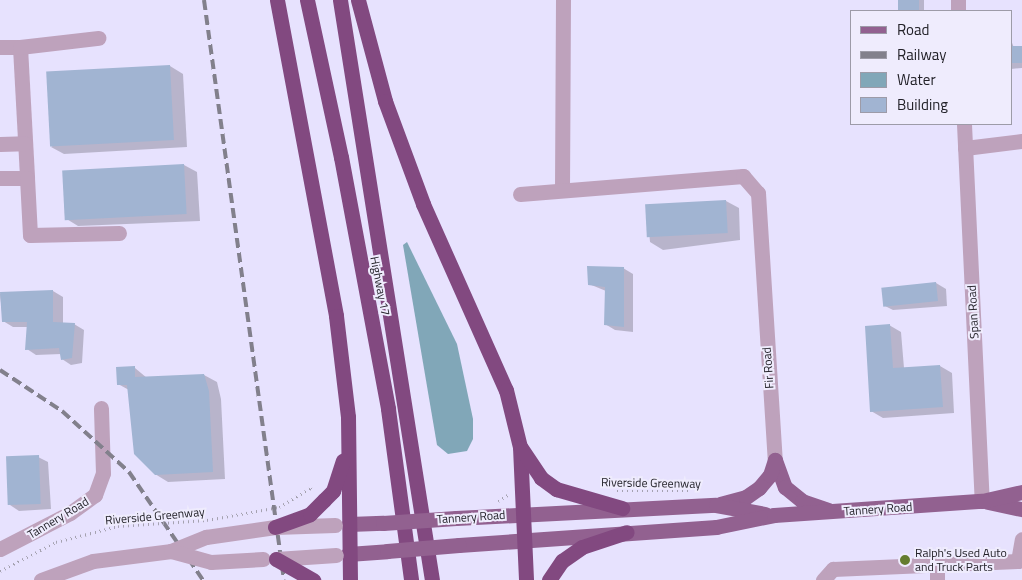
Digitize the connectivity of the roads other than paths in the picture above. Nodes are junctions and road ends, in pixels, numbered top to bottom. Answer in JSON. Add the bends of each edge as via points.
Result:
{"nodes":[{"id":1,"x":277,"y":0,"type":"edge"},
{"id":2,"x":306,"y":0,"type":"edge"},
{"id":3,"x":340,"y":0,"type":"edge"},
{"id":4,"x":358,"y":0,"type":"edge"},
{"id":5,"x":563,"y":0,"type":"edge"},
{"id":6,"x":98,"y":38,"type":"dead end"},
{"id":7,"x":0,"y":47,"type":"edge"},
{"id":8,"x":20,"y":47,"type":"junction"},
{"id":9,"x":964,"y":125,"type":"edge"},
{"id":10,"x":1022,"y":141,"type":"edge"},
{"id":11,"x":24,"y":143,"type":"junction"},
{"id":12,"x":0,"y":144,"type":"edge"},
{"id":13,"x":965,"y":148,"type":"junction"},
{"id":14,"x":0,"y":178,"type":"edge"},
{"id":15,"x":27,"y":178,"type":"junction"},
{"id":16,"x":562,"y":190,"type":"junction"},
{"id":17,"x":520,"y":194,"type":"dead end"},
{"id":18,"x":119,"y":234,"type":"dead end"},
{"id":19,"x":101,"y":408,"type":"dead end"},
{"id":20,"x":348,"y":417,"type":"junction"},
{"id":21,"x":520,"y":447,"type":"junction"},
{"id":22,"x":775,"y":460,"type":"junction"},
{"id":23,"x":1022,"y":492,"type":"edge"},
{"id":24,"x":982,"y":501,"type":"junction"},
{"id":25,"x":716,"y":506,"type":"junction"},
{"id":26,"x":622,"y":508,"type":"junction"},
{"id":27,"x":1022,"y":509,"type":"edge"},
{"id":28,"x":834,"y":512,"type":"junction"},
{"id":29,"x":522,"y":514,"type":"junction"},
{"id":30,"x":774,"y":515,"type":"junction"},
{"id":31,"x":342,"y":524,"type":"junction"},
{"id":32,"x":275,"y":527,"type":"junction"},
{"id":33,"x":627,"y":532,"type":"junction"},
{"id":34,"x":1022,"y":539,"type":"edge"},
{"id":35,"x":522,"y":540,"type":"junction"},
{"id":36,"x":0,"y":549,"type":"edge"},
{"id":37,"x":171,"y":551,"type":"junction"},
{"id":38,"x":342,"y":554,"type":"junction"},
{"id":39,"x":276,"y":559,"type":"junction"},
{"id":40,"x":1020,"y":564,"type":"edge"},
{"id":41,"x":937,"y":572,"type":"edge"},
{"id":42,"x":41,"y":580,"type":"edge"},
{"id":43,"x":313,"y":580,"type":"edge"},
{"id":44,"x":350,"y":580,"type":"edge"},
{"id":45,"x":411,"y":580,"type":"edge"},
{"id":46,"x":432,"y":580,"type":"edge"},
{"id":47,"x":526,"y":580,"type":"edge"},
{"id":48,"x":549,"y":580,"type":"edge"},
{"id":49,"x":823,"y":580,"type":"edge"}],
"edges":[{"from":1,"to":20,"type":"highway","via":[[324,240]]},
{"from":2,"to":45,"type":"highway","name":"Highway 17","via":[[341,157],[388,409]]},
{"from":3,"to":46,"type":"highway","name":"Highway 17"},
{"from":4,"to":21,"type":"highway","via":[[385,101],[411,171],[498,369]]},
{"from":5,"to":16,"type":"street"},
{"from":6,"to":8,"type":"street"},
{"from":7,"to":8,"type":"street"},
{"from":8,"to":11,"type":"street"},
{"from":9,"to":13,"type":"street","name":"Span Road"},
{"from":10,"to":13,"type":"street"},
{"from":11,"to":12,"type":"street"},
{"from":11,"to":15,"type":"street"},
{"from":13,"to":24,"type":"street","name":"Span Road"},
{"from":14,"to":15,"type":"street"},
{"from":15,"to":18,"type":"street","via":[[30,235]]},
{"from":16,"to":17,"type":"street"},
{"from":16,"to":22,"type":"street","name":"Fir Road","via":[[742,176],[758,193]]},
{"from":19,"to":36,"type":"street","name":"Tannery Road","via":[[103,473],[95,494],[86,503]]},
{"from":20,"to":31,"type":"highway"},
{"from":20,"to":32,"type":"highway","bridge":true,"via":[[343,462],[333,491],[310,514]]},
{"from":21,"to":26,"type":"highway","via":[[541,478],[556,489]]},
{"from":21,"to":29,"type":"highway"},
{"from":22,"to":25,"type":"main road","via":[[770,475],[759,488],[746,497]]},
{"from":22,"to":28,"type":"main road","via":[[785,487],[802,501]]},
{"from":23,"to":24,"type":"main road","name":"Tannery Road"},
{"from":24,"to":27,"type":"main road","name":"Tannery Road"},
{"from":24,"to":28,"type":"main road","name":"Tannery Road"},
{"from":25,"to":26,"type":"main road","name":"Tannery Road"},
{"from":25,"to":30,"type":"main road","name":"Tannery Road"},
{"from":26,"to":29,"type":"main road","name":"Tannery Road"},
{"from":28,"to":30,"type":"main road","name":"Tannery Road"},
{"from":29,"to":31,"type":"main road","name":"Tannery Road","bridge":true},
{"from":29,"to":35,"type":"highway"},
{"from":30,"to":33,"type":"main road","name":"Tannery Road","via":[[716,527]]},
{"from":31,"to":32,"type":"street","name":"Tannery Road","bridge":true},
{"from":31,"to":38,"type":"highway"},
{"from":32,"to":37,"type":"street","name":"Tannery Road","bridge":true,"via":[[206,537]]},
{"from":33,"to":35,"type":"main road","name":"Tannery Road"},
{"from":33,"to":48,"type":"highway","via":[[582,547],[562,561]]},
{"from":34,"to":40,"type":"street"},
{"from":35,"to":38,"type":"main road","name":"Tannery Road","bridge":true},
{"from":35,"to":47,"type":"highway"},
{"from":37,"to":39,"type":"street","name":"Tannery Road","bridge":true,"via":[[211,562]]},
{"from":37,"to":42,"type":"street","name":"Tannery Road","via":[[93,560]]},
{"from":38,"to":39,"type":"street","name":"Tannery Road","bridge":true},
{"from":38,"to":44,"type":"highway"},
{"from":39,"to":43,"type":"highway","bridge":true},
{"from":40,"to":41,"type":"street"},
{"from":41,"to":49,"type":"street","via":[[833,569]]}]}
